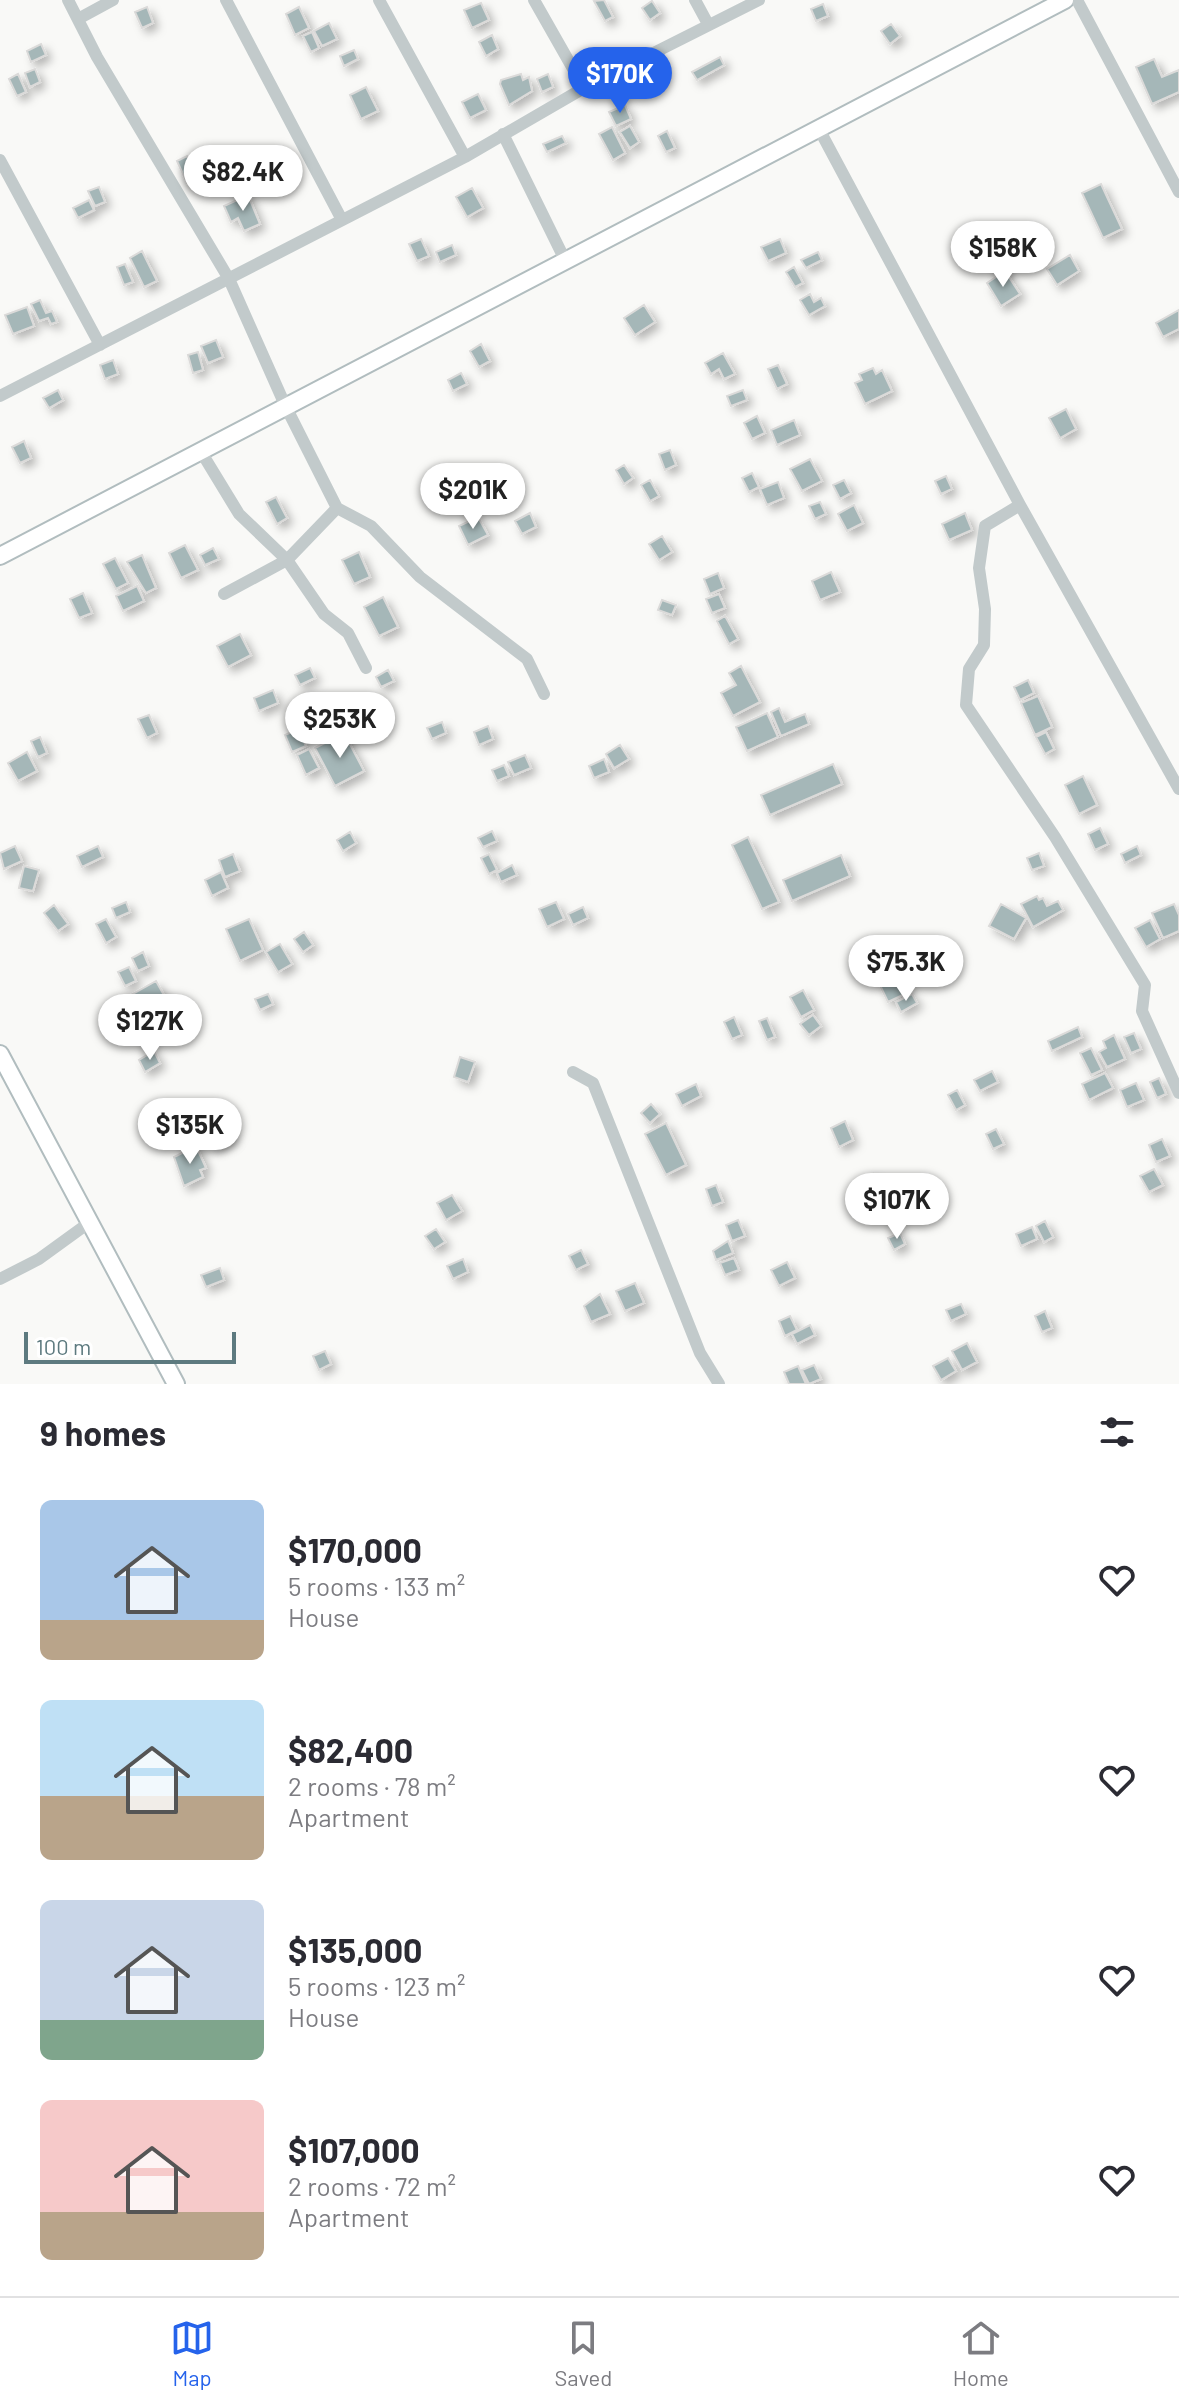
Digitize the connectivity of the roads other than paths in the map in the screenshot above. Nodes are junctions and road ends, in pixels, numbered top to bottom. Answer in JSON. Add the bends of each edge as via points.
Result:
{"nodes":[{"id":1,"x":68,"y":0,"type":"edge"},
{"id":2,"x":113,"y":0,"type":"edge"},
{"id":3,"x":226,"y":0,"type":"edge"},
{"id":4,"x":379,"y":0,"type":"edge"},
{"id":5,"x":534,"y":0,"type":"edge"},
{"id":6,"x":695,"y":0,"type":"edge"},
{"id":7,"x":759,"y":0,"type":"edge"},
{"id":8,"x":1065,"y":0,"type":"edge"},
{"id":9,"x":1077,"y":0,"type":"edge"},
{"id":10,"x":78,"y":19,"type":"junction"},
{"id":11,"x":708,"y":24,"type":"junction"},
{"id":12,"x":584,"y":88,"type":"junction"},
{"id":13,"x":819,"y":129,"type":"junction"},
{"id":14,"x":503,"y":134,"type":"junction"},
{"id":15,"x":465,"y":157,"type":"junction"},
{"id":16,"x":0,"y":160,"type":"edge"},
{"id":17,"x":1179,"y":192,"type":"edge"},
{"id":18,"x":342,"y":220,"type":"junction"},
{"id":19,"x":565,"y":260,"type":"junction"},
{"id":20,"x":229,"y":279,"type":"junction"},
{"id":21,"x":100,"y":345,"type":"junction"},
{"id":22,"x":0,"y":396,"type":"edge"},
{"id":23,"x":285,"y":405,"type":"junction"},
{"id":24,"x":200,"y":450,"type":"junction"},
{"id":25,"x":1020,"y":505,"type":"junction"},
{"id":26,"x":337,"y":508,"type":"junction"},
{"id":27,"x":0,"y":556,"type":"edge"},
{"id":28,"x":287,"y":560,"type":"junction"},
{"id":29,"x":224,"y":594,"type":"dead end"},
{"id":30,"x":366,"y":668,"type":"dead end"},
{"id":31,"x":544,"y":694,"type":"dead end"},
{"id":32,"x":1179,"y":789,"type":"edge"},
{"id":33,"x":0,"y":1054,"type":"edge"},
{"id":34,"x":573,"y":1072,"type":"dead end"},
{"id":35,"x":1179,"y":1093,"type":"edge"},
{"id":36,"x":90,"y":1222,"type":"junction"},
{"id":37,"x":0,"y":1279,"type":"edge"},
{"id":38,"x":176,"y":1384,"type":"edge"},
{"id":39,"x":719,"y":1384,"type":"edge"}],
"edges":[{"from":1,"to":10,"type":"street"},
{"from":2,"to":10,"type":"street"},
{"from":3,"to":18,"type":"street"},
{"from":4,"to":15,"type":"street"},
{"from":5,"to":12,"type":"street"},
{"from":6,"to":11,"type":"street"},
{"from":7,"to":11,"type":"street"},
{"from":8,"to":13,"type":"street"},
{"from":9,"to":17,"type":"street"},
{"from":10,"to":20,"type":"street"},
{"from":11,"to":12,"type":"street"},
{"from":12,"to":14,"type":"street"},
{"from":13,"to":19,"type":"street"},
{"from":13,"to":25,"type":"street"},
{"from":14,"to":15,"type":"street"},
{"from":14,"to":19,"type":"street"},
{"from":15,"to":18,"type":"street"},
{"from":16,"to":21,"type":"street"},
{"from":18,"to":20,"type":"street"},
{"from":19,"to":23,"type":"street"},
{"from":20,"to":21,"type":"street"},
{"from":20,"to":23,"type":"street"},
{"from":21,"to":22,"type":"street"},
{"from":23,"to":24,"type":"street"},
{"from":23,"to":26,"type":"street"},
{"from":24,"to":27,"type":"street"},
{"from":24,"to":28,"type":"street","via":[[239,514]]},
{"from":25,"to":32,"type":"street"},
{"from":25,"to":35,"type":"street","via":[[985,526],[979,568],[984,645],[969,669],[966,705],[1145,985],[1142,1011]]},
{"from":26,"to":28,"type":"street"},
{"from":26,"to":31,"type":"street","via":[[371,526],[420,577],[527,659]]},
{"from":28,"to":29,"type":"street"},
{"from":28,"to":30,"type":"street","via":[[324,614],[348,633]]},
{"from":33,"to":36,"type":"street"},
{"from":34,"to":39,"type":"street","via":[[593,1083],[700,1353]]},
{"from":36,"to":37,"type":"street"},
{"from":36,"to":38,"type":"street"}]}
